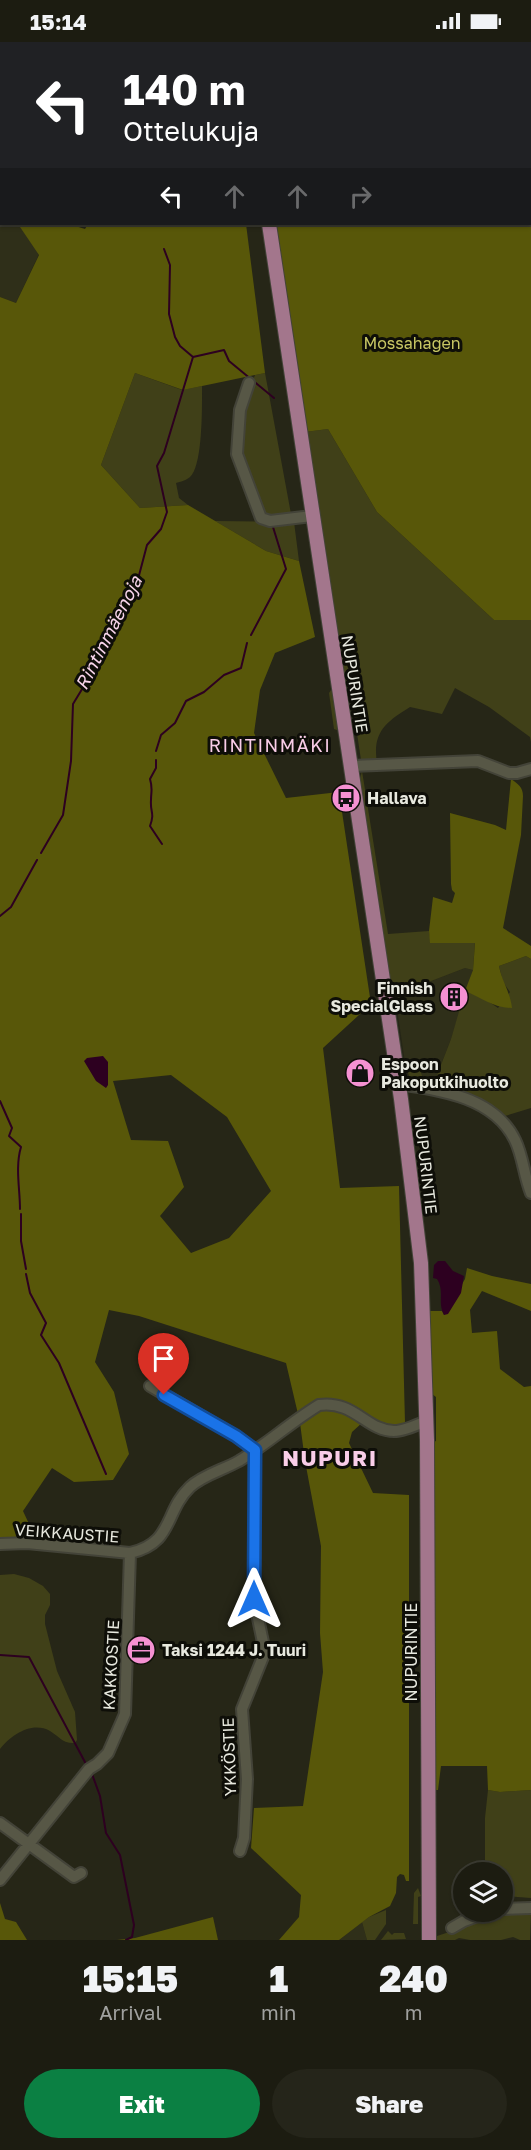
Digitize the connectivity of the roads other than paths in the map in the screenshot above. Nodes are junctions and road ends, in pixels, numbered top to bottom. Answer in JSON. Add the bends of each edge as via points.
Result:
{"nodes":[{"id":1,"x":269,"y":225,"type":"edge"},
{"id":2,"x":249,"y":383,"type":"dead end"},
{"id":3,"x":312,"y":516,"type":"junction"},
{"id":4,"x":351,"y":766,"type":"junction"},
{"id":5,"x":531,"y":770,"type":"edge"},
{"id":6,"x":398,"y":1084,"type":"junction"},
{"id":7,"x":525,"y":1151,"type":"edge"},
{"id":8,"x":531,"y":1193,"type":"edge"},
{"id":9,"x":150,"y":1386,"type":"dead end"},
{"id":10,"x":426,"y":1421,"type":"junction"},
{"id":11,"x":255,"y":1450,"type":"junction"},
{"id":12,"x":0,"y":1544,"type":"edge"},
{"id":13,"x":130,"y":1553,"type":"junction"},
{"id":14,"x":0,"y":1823,"type":"edge"},
{"id":15,"x":29,"y":1844,"type":"junction"},
{"id":16,"x":240,"y":1851,"type":"dead end"},
{"id":17,"x":81,"y":1873,"type":"dead end"},
{"id":18,"x":0,"y":1880,"type":"edge"},
{"id":19,"x":531,"y":1908,"type":"edge"},
{"id":20,"x":513,"y":1909,"type":"edge"},
{"id":21,"x":462,"y":1922,"type":"edge"},
{"id":22,"x":452,"y":1928,"type":"dead end"},
{"id":23,"x":429,"y":1940,"type":"edge"}],
"edges":[{"from":1,"to":3,"type":"main road","name":"NUPURINTIE"},
{"from":2,"to":3,"type":"street","via":[[240,410],[237,454],[261,518],[270,521]]},
{"from":3,"to":4,"type":"main road","name":"NUPURINTIE"},
{"from":4,"to":5,"type":"street","via":[[478,761],[509,773]]},
{"from":4,"to":6,"type":"main road","name":"NUPURINTIE"},
{"from":6,"to":7,"type":"street","via":[[432,1089],[478,1104],[502,1121]]},
{"from":6,"to":10,"type":"main road","name":"NUPURINTIE","via":[[421,1263]]},
{"from":7,"to":8,"type":"street"},
{"from":9,"to":11,"type":"street"},
{"from":10,"to":11,"type":"street","name":"VEIKKAUSTIE","via":[[395,1431],[372,1424],[351,1410],[319,1405]]},
{"from":10,"to":23,"type":"main road","name":"NUPURINTIE"},
{"from":11,"to":13,"type":"street","name":"VEIKKAUSTIE","via":[[191,1486],[154,1544]]},
{"from":11,"to":16,"type":"street","name":"YKKÖSTIE","via":[[254,1599],[265,1652],[242,1709],[247,1779]]},
{"from":12,"to":13,"type":"street","name":"VEIKKAUSTIE"},
{"from":13,"to":15,"type":"street","name":"KAKKOSTIE","via":[[125,1714],[108,1753],[88,1769]]},
{"from":14,"to":15,"type":"street"},
{"from":15,"to":17,"type":"street","via":[[74,1877]]},
{"from":15,"to":18,"type":"street","name":"KAKKOSTIE"},
{"from":19,"to":20,"type":"street"},
{"from":21,"to":22,"type":"street"}]}
